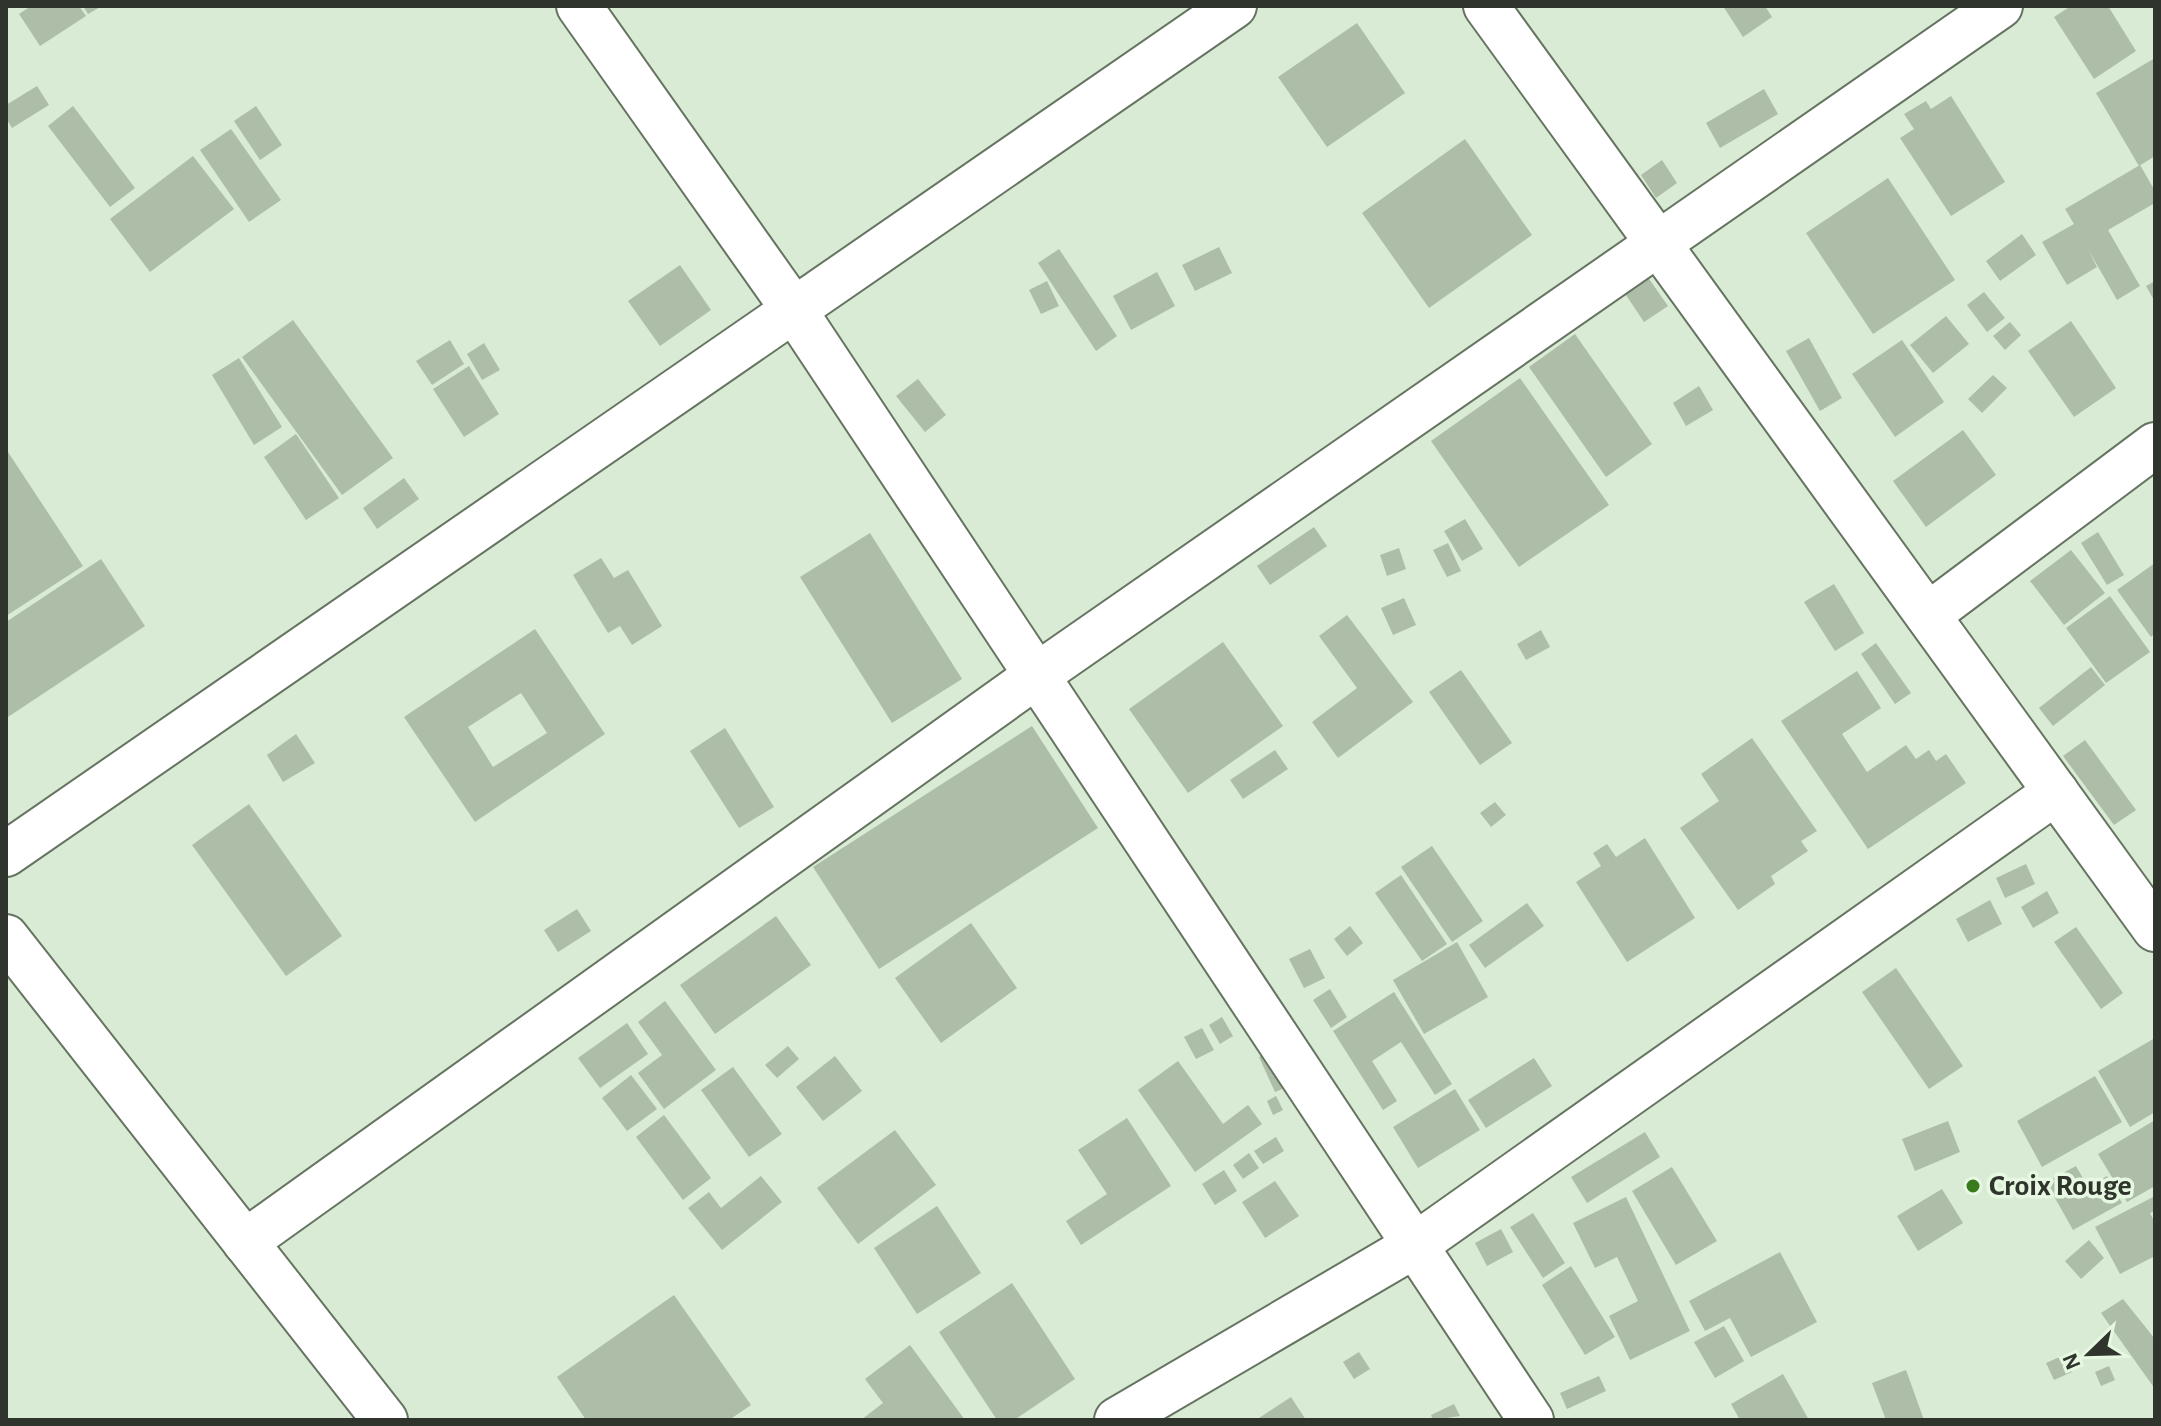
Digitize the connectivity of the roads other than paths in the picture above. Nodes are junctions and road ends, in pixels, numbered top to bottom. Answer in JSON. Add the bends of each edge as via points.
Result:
{"nodes":[{"id":1,"x":579,"y":6,"type":"edge"},
{"id":2,"x":1234,"y":6,"type":"edge"},
{"id":3,"x":1486,"y":6,"type":"edge"},
{"id":4,"x":2000,"y":6,"type":"edge"},
{"id":5,"x":1657,"y":242,"type":"junction"},
{"id":6,"x":794,"y":310,"type":"junction"},
{"id":7,"x":2155,"y":445,"type":"edge"},
{"id":8,"x":1928,"y":615,"type":"junction"},
{"id":9,"x":1036,"y":676,"type":"junction"},
{"id":10,"x":2056,"y":792,"type":"junction"},
{"id":11,"x":6,"y":854,"type":"edge"},
{"id":12,"x":2149,"y":908,"type":"edge"},
{"id":13,"x":6,"y":937,"type":"edge"},
{"id":14,"x":245,"y":1242,"type":"junction"},
{"id":15,"x":1414,"y":1246,"type":"junction"},
{"id":16,"x":385,"y":1420,"type":"edge"},
{"id":17,"x":1117,"y":1420,"type":"edge"},
{"id":18,"x":1531,"y":1420,"type":"edge"}],
"edges":[{"from":1,"to":6,"type":"street"},
{"from":2,"to":6,"type":"street"},
{"from":3,"to":5,"type":"street"},
{"from":4,"to":5,"type":"street"},
{"from":5,"to":8,"type":"street"},
{"from":5,"to":9,"type":"street"},
{"from":6,"to":9,"type":"street"},
{"from":6,"to":11,"type":"street"},
{"from":7,"to":8,"type":"street"},
{"from":8,"to":10,"type":"street"},
{"from":9,"to":14,"type":"street"},
{"from":9,"to":15,"type":"street"},
{"from":10,"to":12,"type":"street"},
{"from":10,"to":15,"type":"street"},
{"from":13,"to":14,"type":"street"},
{"from":14,"to":16,"type":"street"},
{"from":15,"to":17,"type":"street"},
{"from":15,"to":18,"type":"street"}]}
